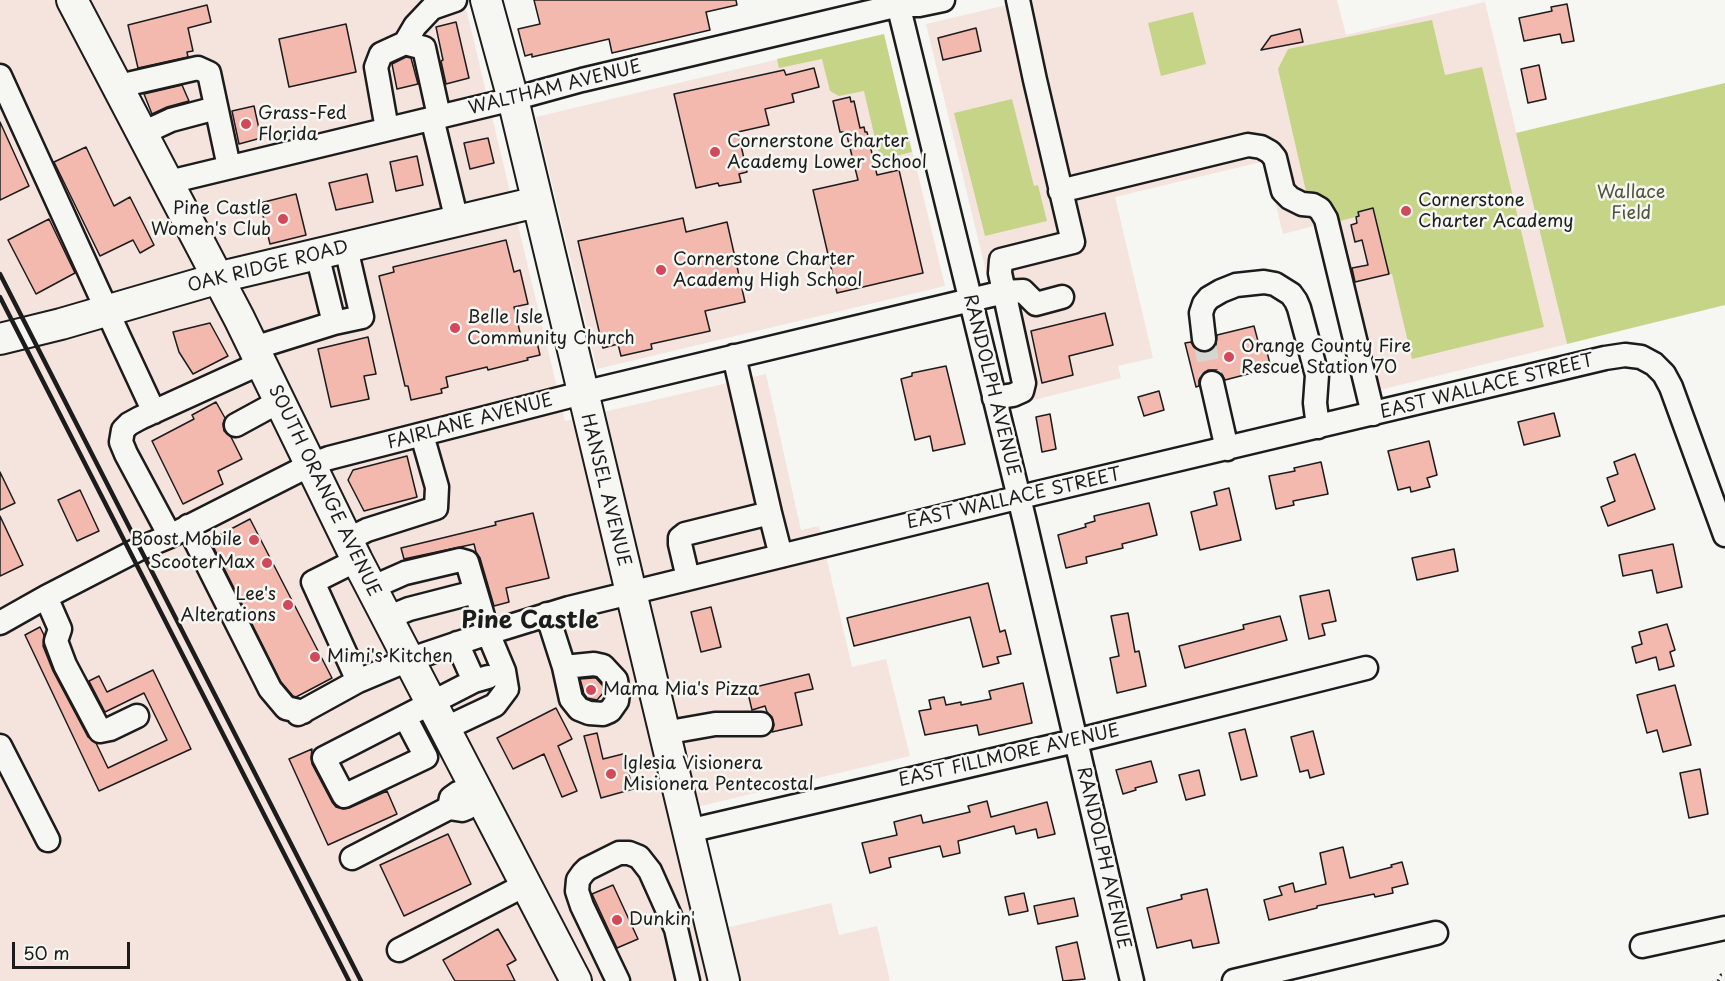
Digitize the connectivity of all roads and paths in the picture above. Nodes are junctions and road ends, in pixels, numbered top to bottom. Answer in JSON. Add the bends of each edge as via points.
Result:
{"nodes":[{"id":1,"x":72,"y":0,"type":"edge"},
{"id":2,"x":455,"y":0,"type":"edge"},
{"id":3,"x":486,"y":0,"type":"edge"},
{"id":4,"x":943,"y":0,"type":"edge"},
{"id":5,"x":1018,"y":0,"type":"edge"},
{"id":6,"x":898,"y":3,"type":"edge"},
{"id":7,"x":405,"y":43,"type":"junction"},
{"id":8,"x":0,"y":76,"type":"edge"},
{"id":9,"x":118,"y":86,"type":"junction"},
{"id":10,"x":513,"y":99,"type":"junction"},
{"id":11,"x":216,"y":108,"type":"junction"},
{"id":12,"x":435,"y":117,"type":"junction"},
{"id":13,"x":387,"y":129,"type":"junction"},
{"id":14,"x":143,"y":133,"type":"junction"},
{"id":15,"x":229,"y":167,"type":"junction"},
{"id":16,"x":169,"y":182,"type":"junction"},
{"id":17,"x":1060,"y":191,"type":"junction"},
{"id":18,"x":537,"y":202,"type":"junction"},
{"id":19,"x":457,"y":221,"type":"junction"},
{"id":20,"x":348,"y":259,"type":"junction"},
{"id":21,"x":319,"y":266,"type":"junction"},
{"id":22,"x":219,"y":279,"type":"junction"},
{"id":23,"x":1004,"y":292,"type":"junction"},
{"id":24,"x":1062,"y":297,"type":"dead end"},
{"id":25,"x":969,"y":300,"type":"junction"},
{"id":26,"x":108,"y":310,"type":"junction"},
{"id":27,"x":334,"y":323,"type":"junction"},
{"id":28,"x":0,"y":339,"type":"edge"},
{"id":29,"x":1204,"y":339,"type":"tunnel mouth"},
{"id":30,"x":258,"y":356,"type":"junction"},
{"id":31,"x":734,"y":356,"type":"junction"},
{"id":32,"x":1212,"y":383,"type":"tunnel mouth"},
{"id":33,"x":582,"y":393,"type":"junction"},
{"id":34,"x":994,"y":398,"type":"junction"},
{"id":35,"x":280,"y":401,"type":"junction"},
{"id":36,"x":154,"y":412,"type":"junction"},
{"id":37,"x":1373,"y":414,"type":"junction"},
{"id":38,"x":236,"y":425,"type":"dead end"},
{"id":39,"x":1318,"y":427,"type":"junction"},
{"id":40,"x":422,"y":435,"type":"junction"},
{"id":41,"x":1227,"y":449,"type":"junction"},
{"id":42,"x":310,"y":465,"type":"junction"},
{"id":43,"x":1019,"y":498,"type":"junction"},
{"id":44,"x":770,"y":513,"type":"junction"},
{"id":45,"x":179,"y":531,"type":"junction"},
{"id":46,"x":1725,"y":535,"type":"edge"},
{"id":47,"x":352,"y":550,"type":"junction"},
{"id":48,"x":781,"y":556,"type":"junction"},
{"id":49,"x":688,"y":578,"type":"junction"},
{"id":50,"x":371,"y":588,"type":"junction"},
{"id":51,"x":475,"y":592,"type":"junction"},
{"id":52,"x":630,"y":592,"type":"junction"},
{"id":53,"x":46,"y":597,"type":"junction"},
{"id":54,"x":547,"y":614,"type":"junction"},
{"id":55,"x":387,"y":618,"type":"junction"},
{"id":56,"x":0,"y":623,"type":"edge"},
{"id":57,"x":488,"y":633,"type":"junction"},
{"id":58,"x":457,"y":644,"type":"junction"},
{"id":59,"x":408,"y":660,"type":"junction"},
{"id":60,"x":564,"y":667,"type":"dead end"},
{"id":61,"x":1366,"y":668,"type":"dead end"},
{"id":62,"x":504,"y":671,"type":"junction"},
{"id":63,"x":358,"y":681,"type":"junction"},
{"id":64,"x":474,"y":681,"type":"junction"},
{"id":65,"x":137,"y":716,"type":"dead end"},
{"id":66,"x":427,"y":717,"type":"junction"},
{"id":67,"x":761,"y":724,"type":"dead end"},
{"id":68,"x":664,"y":733,"type":"junction"},
{"id":69,"x":1075,"y":741,"type":"junction"},
{"id":70,"x":0,"y":746,"type":"edge"},
{"id":71,"x":477,"y":792,"type":"junction"},
{"id":72,"x":688,"y":831,"type":"junction"},
{"id":73,"x":48,"y":840,"type":"dead end"},
{"id":74,"x":352,"y":858,"type":"dead end"},
{"id":75,"x":525,"y":885,"type":"junction"},
{"id":76,"x":1725,"y":928,"type":"edge"},
{"id":77,"x":1436,"y":933,"type":"dead end"},
{"id":78,"x":1642,"y":946,"type":"dead end"},
{"id":79,"x":399,"y":950,"type":"dead end"},
{"id":80,"x":1725,"y":974,"type":"edge"},
{"id":81,"x":615,"y":976,"type":"edge"},
{"id":82,"x":576,"y":981,"type":"edge"},
{"id":83,"x":688,"y":981,"type":"edge"},
{"id":84,"x":723,"y":981,"type":"edge"},
{"id":85,"x":1132,"y":981,"type":"edge"},
{"id":86,"x":1234,"y":981,"type":"edge"},
{"id":87,"x":1718,"y":981,"type":"edge"}],
"edges":[{"from":1,"to":9,"type":"main road","name":"SOUTH ORANGE AVENUE"},
{"from":2,"to":7,"type":"street","via":[[432,8]]},
{"from":3,"to":10,"type":"main road","name":"HANSEL AVENUE"},
{"from":4,"to":6,"type":"street","name":"WALTHAM AVENUE","via":[[919,5]]},
{"from":5,"to":17,"type":"street"},
{"from":6,"to":10,"type":"street","name":"WALTHAM AVENUE"},
{"from":6,"to":25,"type":"street","name":"RANDOLPH AVENUE"},
{"from":7,"to":12,"type":"street","via":[[424,48]]},
{"from":7,"to":13,"type":"street","via":[[381,54],[376,67]]},
{"from":8,"to":26,"type":"street"},
{"from":9,"to":11,"type":"street","via":[[198,68],[209,73]]},
{"from":9,"to":14,"type":"main road","name":"SOUTH ORANGE AVENUE"},
{"from":10,"to":12,"type":"street","name":"WALTHAM AVENUE"},
{"from":10,"to":18,"type":"main road","name":"HANSEL AVENUE"},
{"from":11,"to":14,"type":"street","via":[[171,120]]},
{"from":11,"to":15,"type":"street"},
{"from":12,"to":13,"type":"street","name":"WALTHAM AVENUE"},
{"from":12,"to":19,"type":"street"},
{"from":13,"to":15,"type":"street","name":"WALTHAM AVENUE"},
{"from":14,"to":16,"type":"main road","name":"SOUTH ORANGE AVENUE"},
{"from":15,"to":16,"type":"street","name":"WALTHAM AVENUE"},
{"from":16,"to":22,"type":"main road","name":"SOUTH ORANGE AVENUE"},
{"from":17,"to":23,"type":"street","via":[[1073,242],[1001,260]]},
{"from":17,"to":37,"type":"street","via":[[1248,145],[1270,152],[1283,191],[1302,204],[1320,209],[1326,219]]},
{"from":18,"to":19,"type":"main road","name":"OAK RIDGE ROAD"},
{"from":18,"to":33,"type":"main road","name":"HANSEL AVENUE"},
{"from":19,"to":20,"type":"main road","name":"OAK RIDGE ROAD"},
{"from":20,"to":21,"type":"main road","name":"OAK RIDGE ROAD"},
{"from":20,"to":27,"type":"street","via":[[362,317]]},
{"from":21,"to":22,"type":"main road","name":"OAK RIDGE ROAD"},
{"from":21,"to":27,"type":"street"},
{"from":22,"to":26,"type":"main road","name":"OAK RIDGE ROAD"},
{"from":22,"to":30,"type":"main road","name":"SOUTH ORANGE AVENUE"},
{"from":23,"to":24,"type":"street","via":[[1023,291],[1036,304]]},
{"from":23,"to":25,"type":"street","name":"FAIRLANE AVENUE"},
{"from":23,"to":34,"type":"street","via":[[1024,383],[1022,391]]},
{"from":25,"to":31,"type":"street","name":"FAIRLANE AVENUE"},
{"from":25,"to":34,"type":"street","name":"RANDOLPH AVENUE"},
{"from":26,"to":28,"type":"main road","name":"OAK RIDGE ROAD"},
{"from":26,"to":36,"type":"street"},
{"from":27,"to":30,"type":"street"},
{"from":29,"to":39,"type":"street","via":[[1204,304],[1221,291],[1264,282],[1291,294],[1299,308],[1317,375]]},
{"from":30,"to":35,"type":"main road","name":"SOUTH ORANGE AVENUE"},
{"from":30,"to":36,"type":"street"},
{"from":31,"to":33,"type":"street","name":"FAIRLANE AVENUE"},
{"from":31,"to":44,"type":"street"},
{"from":32,"to":41,"type":"street"},
{"from":33,"to":40,"type":"street","name":"FAIRLANE AVENUE"},
{"from":33,"to":52,"type":"main road","name":"HANSEL AVENUE"},
{"from":34,"to":43,"type":"street","name":"RANDOLPH AVENUE"},
{"from":35,"to":38,"type":"street"},
{"from":35,"to":42,"type":"main road","name":"SOUTH ORANGE AVENUE"},
{"from":36,"to":45,"type":"street","via":[[129,424],[123,430],[121,442]]},
{"from":37,"to":39,"type":"street","name":"EAST WALLACE STREET"},
{"from":37,"to":46,"type":"street","name":"EAST WALLACE STREET","via":[[1605,358],[1641,357],[1654,364],[1671,387]]},
{"from":39,"to":41,"type":"street","name":"EAST WALLACE STREET"},
{"from":40,"to":42,"type":"street","name":"FAIRLANE AVENUE"},
{"from":40,"to":47,"type":"street","via":[[437,487],[436,508],[367,530]]},
{"from":41,"to":43,"type":"street","name":"EAST WALLACE STREET"},
{"from":42,"to":45,"type":"street","name":"FAIRLANE AVENUE"},
{"from":42,"to":47,"type":"main road","name":"SOUTH ORANGE AVENUE"},
{"from":43,"to":48,"type":"street","name":"EAST WALLACE STREET"},
{"from":43,"to":69,"type":"street","name":"RANDOLPH AVENUE"},
{"from":44,"to":48,"type":"street"},
{"from":44,"to":49,"type":"street","via":[[685,534],[680,544]]},
{"from":45,"to":53,"type":"street","name":"FAIRLANE AVENUE"},
{"from":45,"to":63,"type":"street","name":"EAST WALLACE STREET","via":[[270,689],[286,708],[300,713]]},
{"from":47,"to":50,"type":"main road","name":"SOUTH ORANGE AVENUE"},
{"from":47,"to":63,"type":"street","via":[[313,582]]},
{"from":48,"to":49,"type":"street","name":"EAST WALLACE STREET"},
{"from":49,"to":52,"type":"street","name":"EAST WALLACE STREET"},
{"from":50,"to":51,"type":"street","via":[[405,573],[460,560],[467,562]]},
{"from":50,"to":55,"type":"main road","name":"SOUTH ORANGE AVENUE"},
{"from":51,"to":55,"type":"street"},
{"from":51,"to":57,"type":"street"},
{"from":52,"to":54,"type":"street","name":"EAST WALLACE STREET"},
{"from":52,"to":68,"type":"main road","name":"HANSEL AVENUE"},
{"from":53,"to":56,"type":"street","name":"FAIRLANE AVENUE"},
{"from":53,"to":65,"type":"street","via":[[60,629],[56,641],[65,665],[100,731]]},
{"from":54,"to":57,"type":"street","name":"EAST WALLACE STREET"},
{"from":54,"to":60,"type":"street"},
{"from":55,"to":59,"type":"main road","name":"SOUTH ORANGE AVENUE"},
{"from":57,"to":58,"type":"street","name":"EAST WALLACE STREET"},
{"from":57,"to":62,"type":"street"},
{"from":58,"to":59,"type":"street","name":"EAST WALLACE STREET"},
{"from":58,"to":64,"type":"street"},
{"from":59,"to":63,"type":"street","name":"EAST WALLACE STREET"},
{"from":59,"to":66,"type":"main road","name":"SOUTH ORANGE AVENUE"},
{"from":61,"to":69,"type":"street","name":"EAST FILLMORE AVENUE"},
{"from":62,"to":64,"type":"street"},
{"from":62,"to":66,"type":"street","via":[[507,689],[495,705]]},
{"from":64,"to":66,"type":"street"},
{"from":66,"to":71,"type":"main road","name":"SOUTH ORANGE AVENUE"},
{"from":67,"to":68,"type":"street","via":[[715,724]]},
{"from":68,"to":72,"type":"main road","name":"HANSEL AVENUE"},
{"from":69,"to":72,"type":"street","name":"EAST FILLMORE AVENUE"},
{"from":69,"to":85,"type":"street","name":"RANDOLPH AVENUE"},
{"from":70,"to":73,"type":"street"},
{"from":71,"to":74,"type":"street","via":[[465,789],[451,798],[449,808]]},
{"from":71,"to":75,"type":"main road","name":"SOUTH ORANGE AVENUE"},
{"from":72,"to":84,"type":"main road","name":"HANSEL AVENUE"},
{"from":75,"to":79,"type":"street"},
{"from":75,"to":82,"type":"main road","name":"SOUTH ORANGE AVENUE"},
{"from":76,"to":78,"type":"street"},
{"from":77,"to":86,"type":"street"},
{"from":80,"to":87,"type":"path"},
{"from":81,"to":83,"type":"street","via":[[582,906],[578,880],[599,862],[629,853],[650,871],[676,929]]}]}
